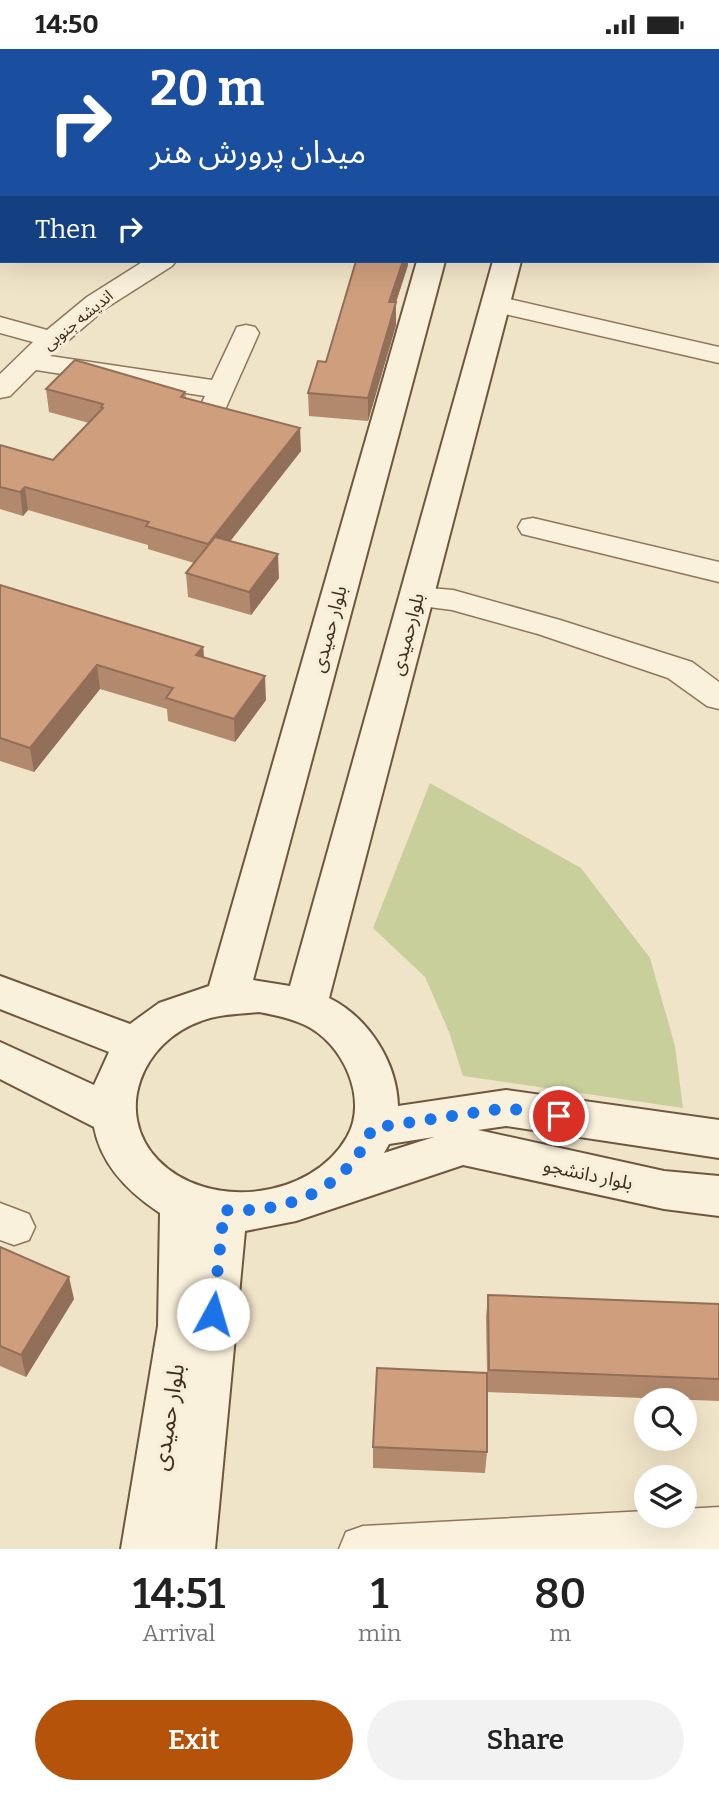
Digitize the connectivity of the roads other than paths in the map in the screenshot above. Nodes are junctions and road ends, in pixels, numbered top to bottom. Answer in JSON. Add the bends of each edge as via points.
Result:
{"nodes":[{"id":1,"x":159,"y":263,"type":"edge"},
{"id":2,"x":430,"y":263,"type":"edge"},
{"id":3,"x":507,"y":263,"type":"edge"},
{"id":4,"x":496,"y":304,"type":"junction"},
{"id":5,"x":0,"y":325,"type":"edge"},
{"id":6,"x":246,"y":333,"type":"dead end"},
{"id":7,"x":51,"y":339,"type":"junction"},
{"id":8,"x":719,"y":355,"type":"edge"},
{"id":9,"x":29,"y":361,"type":"junction"},
{"id":10,"x":0,"y":390,"type":"edge"},
{"id":11,"x":222,"y":390,"type":"junction"},
{"id":12,"x":210,"y":415,"type":"edge"},
{"id":13,"x":533,"y":527,"type":"dead end"},
{"id":14,"x":719,"y":572,"type":"edge"},
{"id":15,"x":417,"y":597,"type":"junction"},
{"id":16,"x":715,"y":682,"type":"edge"},
{"id":17,"x":0,"y":992,"type":"edge"},
{"id":18,"x":227,"y":997,"type":"junction"},
{"id":19,"x":305,"y":1008,"type":"junction"},
{"id":20,"x":138,"y":1045,"type":"junction"},
{"id":21,"x":0,"y":1059,"type":"edge"},
{"id":22,"x":114,"y":1116,"type":"junction"},
{"id":23,"x":372,"y":1128,"type":"junction"},
{"id":24,"x":719,"y":1139,"type":"edge"},
{"id":25,"x":719,"y":1196,"type":"edge"},
{"id":26,"x":299,"y":1201,"type":"junction"},
{"id":27,"x":203,"y":1205,"type":"junction"},
{"id":28,"x":719,"y":1530,"type":"edge"},
{"id":29,"x":147,"y":1549,"type":"edge"},
{"id":30,"x":189,"y":1549,"type":"edge"},
{"id":31,"x":363,"y":1549,"type":"edge"}],
"edges":[{"from":1,"to":7,"type":"street","name":"اندیشه جنوبی","via":[[139,272]]},
{"from":2,"to":18,"type":"street","name":"بلوار حمیدی"},
{"from":3,"to":4,"type":"street","name":"بلوارحمیدی"},
{"from":4,"to":8,"type":"street"},
{"from":4,"to":15,"type":"street","name":"بلوارحمیدی"},
{"from":5,"to":7,"type":"street"},
{"from":6,"to":11,"type":"street"},
{"from":7,"to":9,"type":"street","name":"اندیشه جنوبی"},
{"from":9,"to":10,"type":"street","name":"اندیشه جنوبی"},
{"from":9,"to":11,"type":"street"},
{"from":11,"to":12,"type":"street"},
{"from":13,"to":14,"type":"street"},
{"from":15,"to":16,"type":"street","via":[[453,600],[549,627]]},
{"from":15,"to":19,"type":"street","name":"بلوارحمیدی"},
{"from":17,"to":20,"type":"street"},
{"from":18,"to":19,"type":"street","via":[[259,996]]},
{"from":18,"to":20,"type":"street","via":[[186,1009],[150,1030]]},
{"from":19,"to":23,"type":"street","via":[[327,1017],[356,1042],[374,1075],[377,1111]]},
{"from":20,"to":22,"type":"street","via":[[125,1060],[112,1095]]},
{"from":21,"to":22,"type":"street"},
{"from":22,"to":27,"type":"street","via":[[114,1132],[132,1166],[164,1193]]},
{"from":23,"to":24,"type":"street","via":[[506,1108]]},
{"from":23,"to":26,"type":"street","via":[[365,1147],[338,1179]]},
{"from":25,"to":26,"type":"street","name":"بلوار دانشجو","via":[[664,1190],[463,1146]]},
{"from":26,"to":27,"type":"street","via":[[253,1212]]},
{"from":27,"to":29,"type":"street","name":"بلوار حمیدی"},
{"from":27,"to":30,"type":"street","name":"بلوار حمیدی"},
{"from":28,"to":31,"type":"street"}]}
